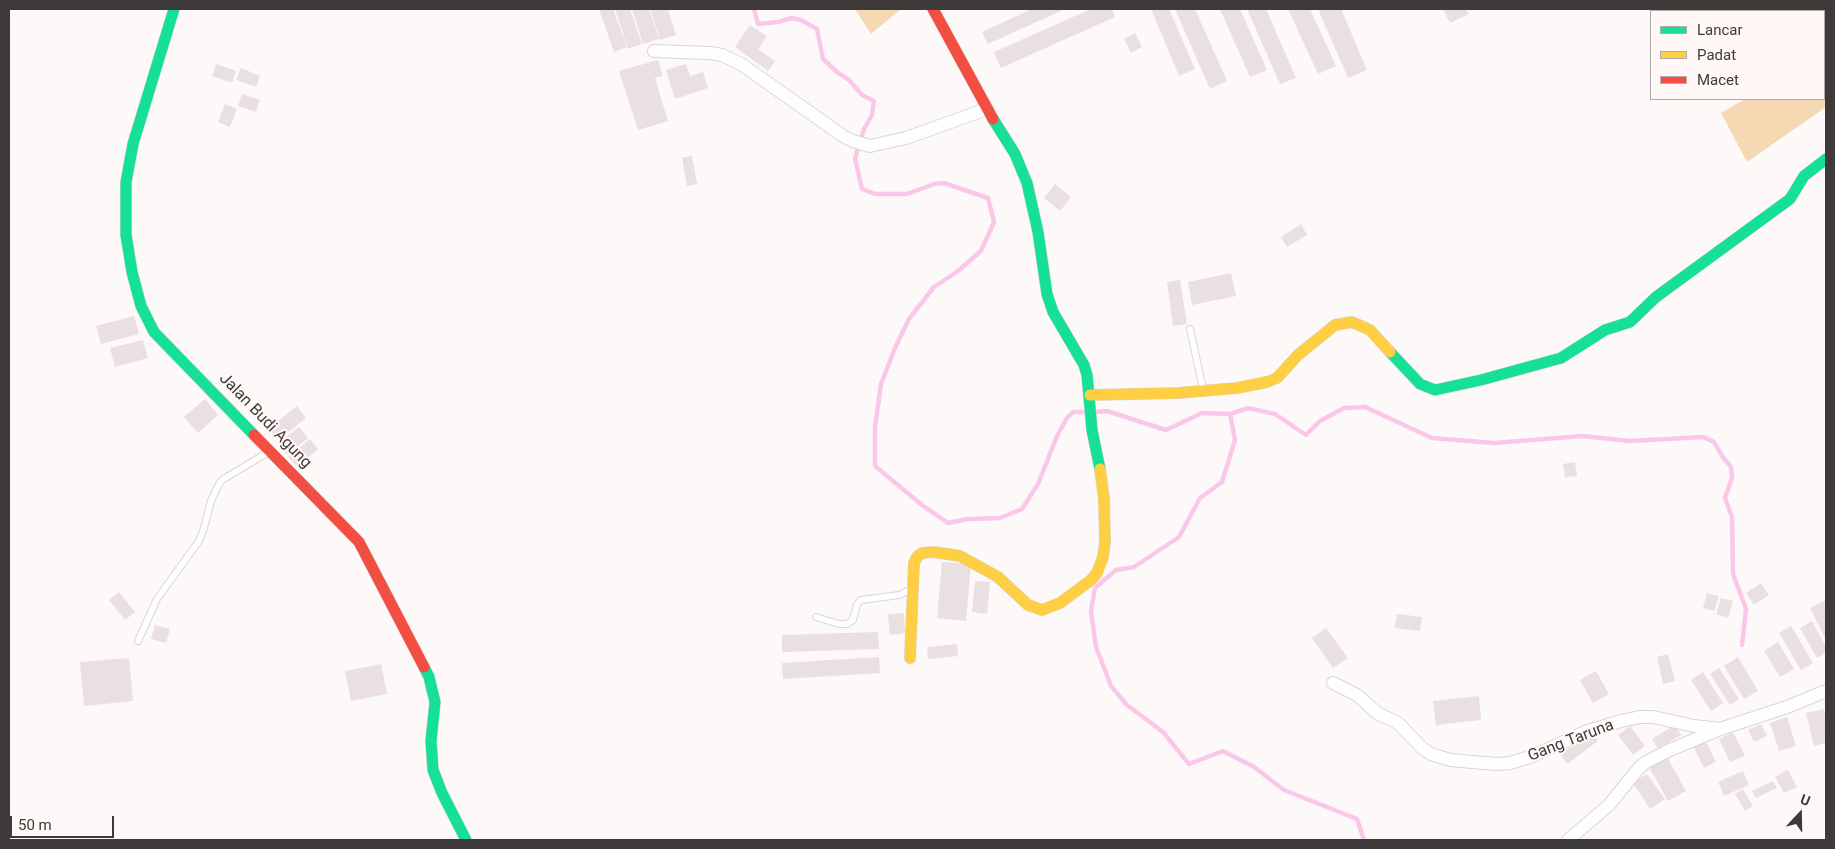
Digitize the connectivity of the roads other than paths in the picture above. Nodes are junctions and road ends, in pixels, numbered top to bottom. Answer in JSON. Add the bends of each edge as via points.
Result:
{"nodes":[{"id":1,"x":174,"y":9,"type":"edge"},
{"id":2,"x":933,"y":9,"type":"edge"},
{"id":3,"x":654,"y":51,"type":"dead end"},
{"id":4,"x":986,"y":110,"type":"junction"},
{"id":5,"x":1826,"y":159,"type":"edge"},
{"id":6,"x":1190,"y":329,"type":"dead end"},
{"id":7,"x":1203,"y":390,"type":"junction"},
{"id":8,"x":1090,"y":400,"type":"junction"},
{"id":9,"x":270,"y":450,"type":"junction"},
{"id":10,"x":913,"y":589,"type":"junction"},
{"id":11,"x":816,"y":617,"type":"dead end"},
{"id":12,"x":138,"y":641,"type":"dead end"},
{"id":13,"x":910,"y":658,"type":"dead end"},
{"id":14,"x":1333,"y":683,"type":"dead end"},
{"id":15,"x":1826,"y":691,"type":"edge"},
{"id":16,"x":1720,"y":729,"type":"junction"},
{"id":17,"x":466,"y":840,"type":"edge"},
{"id":18,"x":1568,"y":840,"type":"edge"}],
"edges":[{"from":1,"to":9,"type":"street","name":"Jalan Budi Agung","via":[[133,144],[126,182],[126,235],[132,272],[140,306],[154,332]]},
{"from":2,"to":4,"type":"street"},
{"from":3,"to":4,"type":"street","via":[[722,55],[741,64],[853,141],[870,146],[906,138]]},
{"from":4,"to":8,"type":"street","via":[[1015,154],[1027,183],[1047,294],[1084,365]]},
{"from":5,"to":7,"type":"street","via":[[1804,176],[1790,199],[1656,297],[1630,322],[1604,330],[1561,358],[1435,390],[1420,384],[1370,330],[1352,322],[1335,325],[1272,380],[1237,388]]},
{"from":6,"to":7,"type":"lane"},
{"from":7,"to":8,"type":"street"},
{"from":8,"to":10,"type":"street","via":[[1092,430],[1103,483],[1105,542],[1103,557],[1091,580],[1052,607],[1042,610],[1021,599],[986,569],[960,556],[934,552],[917,557]]},
{"from":9,"to":12,"type":"lane","via":[[222,480],[211,502],[199,541],[157,600]]},
{"from":9,"to":17,"type":"street","name":"Jalan Budi Agung","via":[[359,542],[421,661],[435,702],[431,741],[433,770]]},
{"from":10,"to":11,"type":"lane","via":[[899,595],[861,600],[853,620],[847,624]]},
{"from":10,"to":13,"type":"street"},
{"from":14,"to":16,"type":"street","name":"Gang Taruna","via":[[1398,723],[1431,754],[1482,764],[1515,762],[1600,727],[1640,717]]},
{"from":15,"to":16,"type":"street","name":"Gang Taruna"},
{"from":16,"to":18,"type":"street","via":[[1646,762],[1609,805]]}]}
